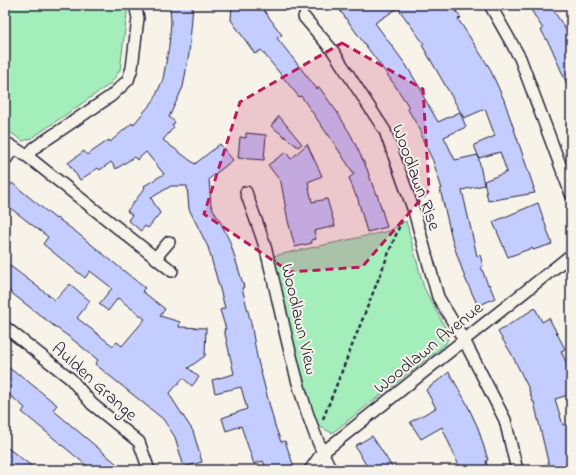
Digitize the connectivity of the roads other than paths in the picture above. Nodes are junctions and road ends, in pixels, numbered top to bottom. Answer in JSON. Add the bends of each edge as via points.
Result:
{"nodes":[{"id":1,"x":135,"y":5,"type":"edge"},
{"id":2,"x":490,"y":5,"type":"edge"},
{"id":3,"x":304,"y":17,"type":"dead end"},
{"id":4,"x":10,"y":145,"type":"edge"},
{"id":5,"x":27,"y":156,"type":"junction"},
{"id":6,"x":5,"y":160,"type":"edge"},
{"id":7,"x":246,"y":192,"type":"dead end"},
{"id":8,"x":571,"y":194,"type":"edge"},
{"id":9,"x":169,"y":242,"type":"dead end"},
{"id":10,"x":571,"y":255,"type":"edge"},
{"id":11,"x":156,"y":258,"type":"junction"},
{"id":12,"x":172,"y":271,"type":"dead end"},
{"id":13,"x":5,"y":327,"type":"edge"},
{"id":14,"x":464,"y":340,"type":"junction"},
{"id":15,"x":322,"y":453,"type":"junction"},
{"id":16,"x":149,"y":470,"type":"edge"},
{"id":17,"x":310,"y":470,"type":"edge"},
{"id":18,"x":331,"y":470,"type":"edge"},
{"id":19,"x":517,"y":470,"type":"edge"}],
"edges":[{"from":1,"to":5,"type":"street","via":[[138,18],[132,68],[128,80],[111,96],[34,148]]},
{"from":2,"to":8,"type":"street","via":[[520,58]]},
{"from":3,"to":14,"type":"street","name":"Woodlawn Rise","via":[[334,51],[385,131],[414,211],[438,297]]},
{"from":4,"to":5,"type":"street"},
{"from":4,"to":6,"type":"street"},
{"from":5,"to":11,"type":"street"},
{"from":7,"to":15,"type":"street","name":"Woodlawn View","via":[[268,256],[296,380]]},
{"from":9,"to":11,"type":"street"},
{"from":10,"to":14,"type":"street","name":"Woodlawn Avenue"},
{"from":11,"to":12,"type":"street"},
{"from":13,"to":16,"type":"street","name":"Aulden Grange","via":[[71,379],[92,404],[139,442]]},
{"from":14,"to":15,"type":"street","name":"Woodlawn Avenue"},
{"from":14,"to":19,"type":"street","name":"Woodlawn Rise","via":[[505,420]]},
{"from":15,"to":17,"type":"street","name":"Woodlawn Avenue"},
{"from":15,"to":18,"type":"street","name":"Woodlawn View"}]}
